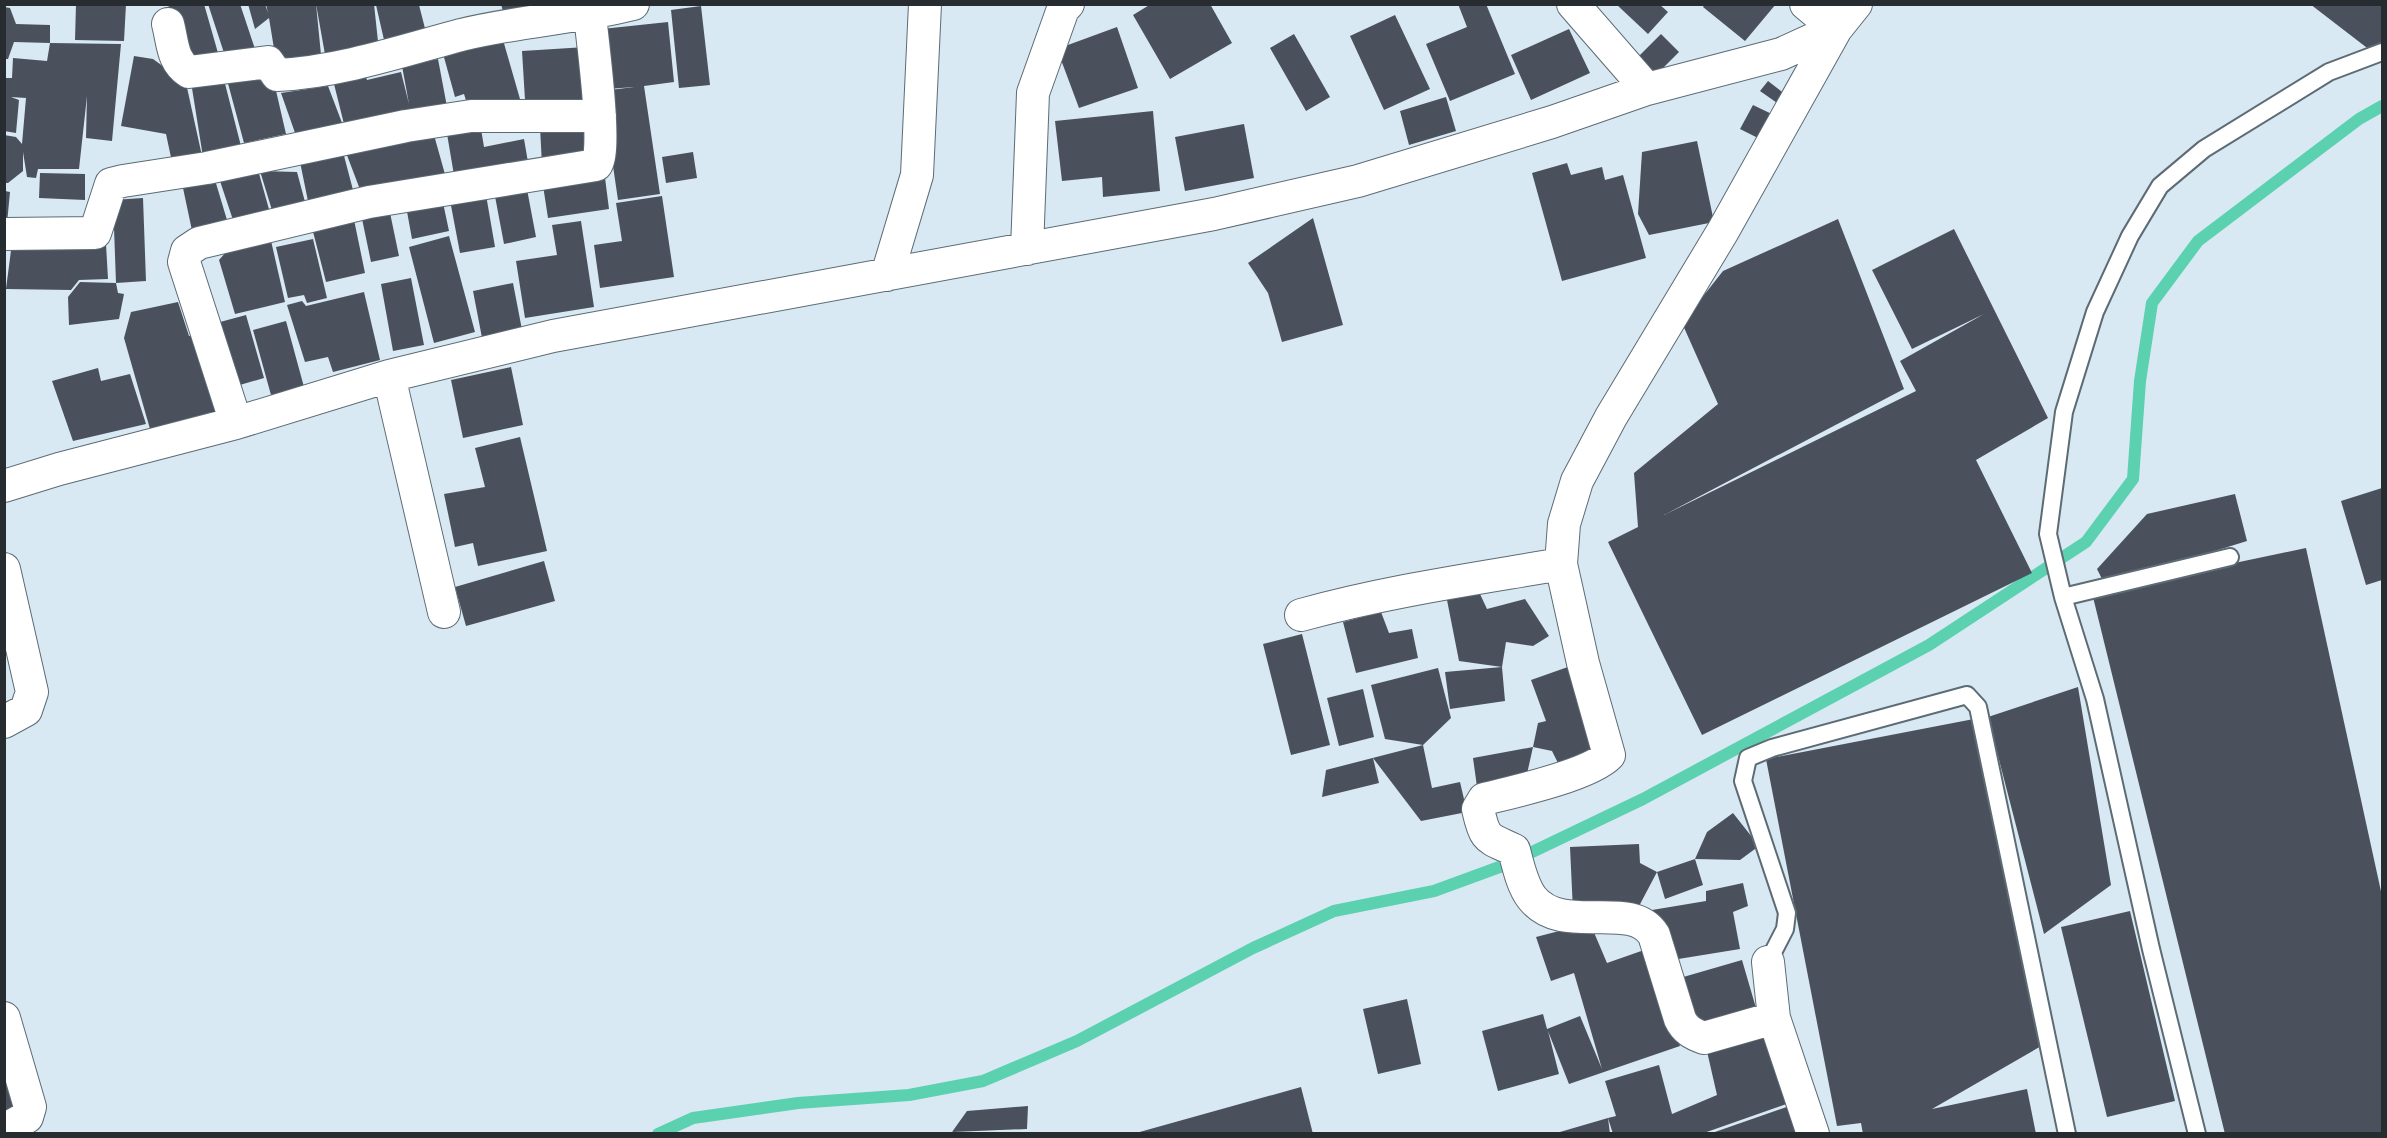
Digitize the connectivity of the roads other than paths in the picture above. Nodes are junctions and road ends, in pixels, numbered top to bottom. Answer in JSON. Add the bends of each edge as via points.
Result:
{"nodes":[{"id":1,"x":633,"y":4,"type":"edge"},
{"id":2,"x":925,"y":4,"type":"edge"},
{"id":3,"x":1068,"y":4,"type":"edge"},
{"id":4,"x":1573,"y":4,"type":"edge"},
{"id":5,"x":1806,"y":4,"type":"edge"},
{"id":6,"x":1856,"y":4,"type":"edge"},
{"id":7,"x":590,"y":15,"type":"junction"},
{"id":8,"x":168,"y":24,"type":"dead end"},
{"id":9,"x":1836,"y":30,"type":"junction"},
{"id":10,"x":2382,"y":52,"type":"edge"},
{"id":11,"x":1647,"y":89,"type":"junction"},
{"id":12,"x":600,"y":116,"type":"junction"},
{"id":13,"x":4,"y":234,"type":"edge"},
{"id":14,"x":1027,"y":249,"type":"junction"},
{"id":15,"x":887,"y":275,"type":"junction"},
{"id":16,"x":389,"y":376,"type":"junction"},
{"id":17,"x":236,"y":423,"type":"junction"},
{"id":18,"x":4,"y":486,"type":"edge"},
{"id":19,"x":2230,"y":557,"type":"dead end"},
{"id":20,"x":1561,"y":564,"type":"junction"},
{"id":21,"x":4,"y":569,"type":"edge"},
{"id":22,"x":2062,"y":592,"type":"junction"},
{"id":23,"x":444,"y":612,"type":"dead end"},
{"id":24,"x":1301,"y":615,"type":"dead end"},
{"id":25,"x":4,"y":722,"type":"edge"},
{"id":26,"x":1768,"y":962,"type":"joint"},
{"id":27,"x":4,"y":1018,"type":"edge"},
{"id":28,"x":1774,"y":1018,"type":"junction"},
{"id":29,"x":4,"y":1130,"type":"edge"},
{"id":30,"x":1813,"y":1134,"type":"edge"},
{"id":31,"x":2067,"y":1134,"type":"edge"},
{"id":32,"x":2197,"y":1134,"type":"edge"}],
"edges":[{"from":1,"to":7,"type":"street"},
{"from":2,"to":15,"type":"street","via":[[916,175]]},
{"from":3,"to":14,"type":"street","via":[[1033,93]]},
{"from":4,"to":11,"type":"street"},
{"from":5,"to":9,"type":"street"},
{"from":6,"to":9,"type":"street"},
{"from":7,"to":8,"type":"street","via":[[463,35],[410,51],[277,75],[268,62],[189,72],[178,65]]},
{"from":7,"to":12,"type":"street"},
{"from":9,"to":11,"type":"street","via":[[1781,54]]},
{"from":9,"to":20,"type":"street","via":[[1577,481],[1564,524]]},
{"from":10,"to":22,"type":"lane","via":[[2329,72],[2204,149],[2160,186],[2130,236],[2095,312],[2064,412],[2048,534]]},
{"from":11,"to":14,"type":"street","via":[[1359,181],[1214,214]]},
{"from":12,"to":13,"type":"street","via":[[471,116],[123,181],[111,184],[107,190],[94,233]]},
{"from":12,"to":17,"type":"street","via":[[600,158],[596,165],[369,202],[199,243],[187,250],[184,262]]},
{"from":14,"to":15,"type":"street"},
{"from":15,"to":16,"type":"street","via":[[553,336]]},
{"from":16,"to":17,"type":"street"},
{"from":16,"to":23,"type":"street"},
{"from":17,"to":18,"type":"street"},
{"from":19,"to":22,"type":"lane"},
{"from":20,"to":24,"type":"street","via":[[1452,580]]},
{"from":20,"to":28,"type":"street","via":[[1609,755],[1598,764],[1480,802],[1478,809],[1486,836],[1517,861],[1534,901],[1562,917],[1633,920],[1650,928],[1680,1019],[1694,1035],[1704,1038]]},
{"from":21,"to":25,"type":"street","via":[[32,692],[26,710]]},
{"from":22,"to":32,"type":"lane","via":[[2095,699]]},
{"from":26,"to":28,"type":"street"},
{"from":26,"to":31,"type":"lane","via":[[1785,929],[1787,913],[1743,781],[1748,758],[1967,695],[1978,707]]},
{"from":27,"to":29,"type":"street","via":[[30,1107],[27,1117]]},
{"from":28,"to":30,"type":"street"}]}
